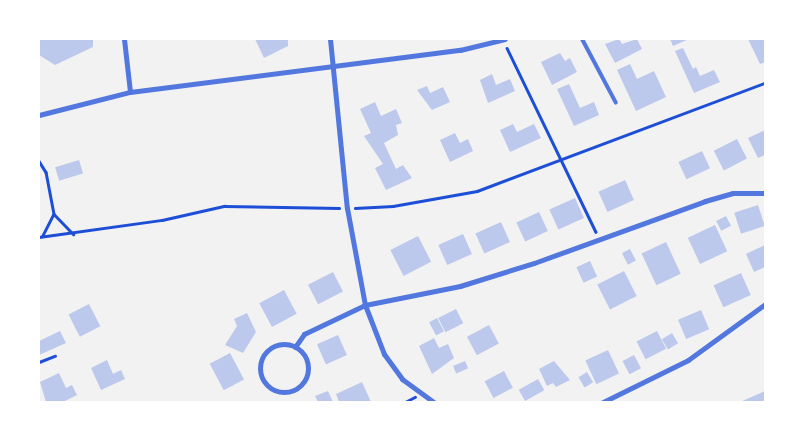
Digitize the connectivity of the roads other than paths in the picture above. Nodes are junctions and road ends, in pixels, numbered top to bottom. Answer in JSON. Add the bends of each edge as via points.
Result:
{"nodes":[{"id":1,"x":124,"y":39,"type":"edge"},
{"id":2,"x":330,"y":39,"type":"edge"},
{"id":3,"x":504,"y":39,"type":"edge"},
{"id":4,"x":582,"y":39,"type":"edge"},
{"id":5,"x":335,"y":67,"type":"junction"},
{"id":6,"x":130,"y":92,"type":"junction"},
{"id":7,"x":616,"y":103,"type":"dead end"},
{"id":8,"x":39,"y":115,"type":"edge"},
{"id":9,"x":765,"y":193,"type":"edge"},
{"id":10,"x":765,"y":304,"type":"edge"},
{"id":11,"x":365,"y":305,"type":"junction"},
{"id":12,"x":295,"y":347,"type":"junction"},
{"id":13,"x":434,"y":402,"type":"edge"},
{"id":14,"x":603,"y":402,"type":"edge"}],
"edges":[{"from":1,"to":6,"type":"street"},
{"from":2,"to":5,"type":"street"},
{"from":3,"to":5,"type":"street","via":[[460,50]]},
{"from":4,"to":7,"type":"lane"},
{"from":5,"to":6,"type":"street"},
{"from":5,"to":11,"type":"street","via":[[348,208]]},
{"from":6,"to":8,"type":"street"},
{"from":9,"to":11,"type":"street","via":[[733,193],[460,286]]},
{"from":10,"to":14,"type":"street","via":[[688,360]]},
{"from":11,"to":12,"type":"street","via":[[304,334]]},
{"from":11,"to":13,"type":"street","via":[[384,354],[402,379]]},
{"from":12,"to":12,"type":"street","via":[[280,345],[266,353],[260,367],[270,388],[293,391],[305,380],[306,358]]}]}
